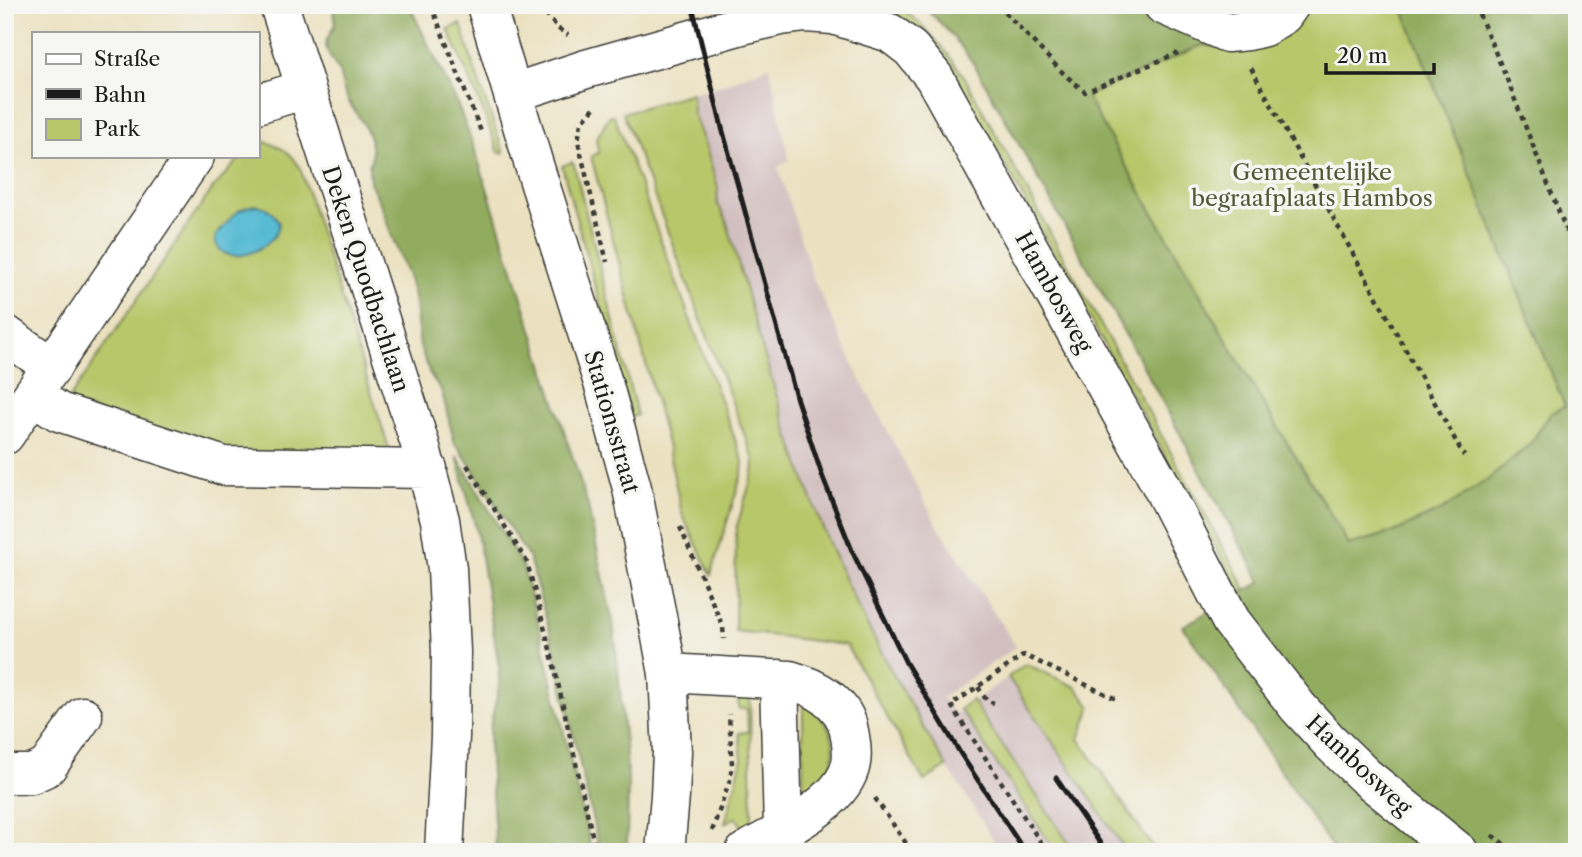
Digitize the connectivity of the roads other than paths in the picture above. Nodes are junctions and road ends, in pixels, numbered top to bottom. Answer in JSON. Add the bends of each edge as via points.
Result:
{"nodes":[{"id":1,"x":279,"y":5,"type":"edge"},
{"id":2,"x":486,"y":5,"type":"edge"},
{"id":3,"x":1163,"y":5,"type":"edge"},
{"id":4,"x":1290,"y":5,"type":"edge"},
{"id":5,"x":780,"y":10,"type":"edge"},
{"id":6,"x":305,"y":89,"type":"junction"},
{"id":7,"x":513,"y":93,"type":"junction"},
{"id":8,"x":259,"y":103,"type":"edge"},
{"id":9,"x":194,"y":158,"type":"edge"},
{"id":10,"x":5,"y":334,"type":"edge"},
{"id":11,"x":43,"y":381,"type":"junction"},
{"id":12,"x":5,"y":435,"type":"edge"},
{"id":13,"x":428,"y":469,"type":"junction"},
{"id":14,"x":668,"y":673,"type":"junction"},
{"id":15,"x":779,"y":679,"type":"junction"},
{"id":16,"x":83,"y":716,"type":"dead end"},
{"id":17,"x":5,"y":772,"type":"edge"},
{"id":18,"x":783,"y":829,"type":"junction"},
{"id":19,"x":1471,"y":840,"type":"edge"},
{"id":20,"x":444,"y":852,"type":"edge"},
{"id":21,"x":665,"y":852,"type":"edge"},
{"id":22,"x":745,"y":852,"type":"edge"}],
"edges":[{"from":1,"to":6,"type":"street","name":"Deken Quodbachlaan"},
{"from":2,"to":7,"type":"street","name":"Stationsstraat"},
{"from":3,"to":4,"type":"street","via":[[1227,33],[1264,27]]},
{"from":5,"to":7,"type":"street","name":"Hambosweg"},
{"from":5,"to":19,"type":"street","name":"Hambosweg","via":[[834,15],[890,33],[934,76],[1161,485],[1231,621],[1298,707],[1366,776],[1423,824]]},
{"from":6,"to":8,"type":"street"},
{"from":6,"to":13,"type":"street","name":"Deken Quodbachlaan"},
{"from":7,"to":14,"type":"street","name":"Stationsstraat","via":[[619,438]]},
{"from":9,"to":11,"type":"street"},
{"from":10,"to":11,"type":"street"},
{"from":11,"to":12,"type":"street"},
{"from":11,"to":13,"type":"street","via":[[60,412],[224,466]]},
{"from":13,"to":20,"type":"street","name":"Deken Quodbachlaan","via":[[447,569],[451,652]]},
{"from":14,"to":15,"type":"street"},
{"from":14,"to":21,"type":"street","name":"Stationsstraat","via":[[672,752]]},
{"from":15,"to":18,"type":"street"},
{"from":15,"to":18,"type":"street","via":[[821,692],[848,724],[851,744],[851,763],[834,795]]},
{"from":16,"to":17,"type":"street","via":[[47,766],[32,775]]},
{"from":18,"to":22,"type":"street"}]}
